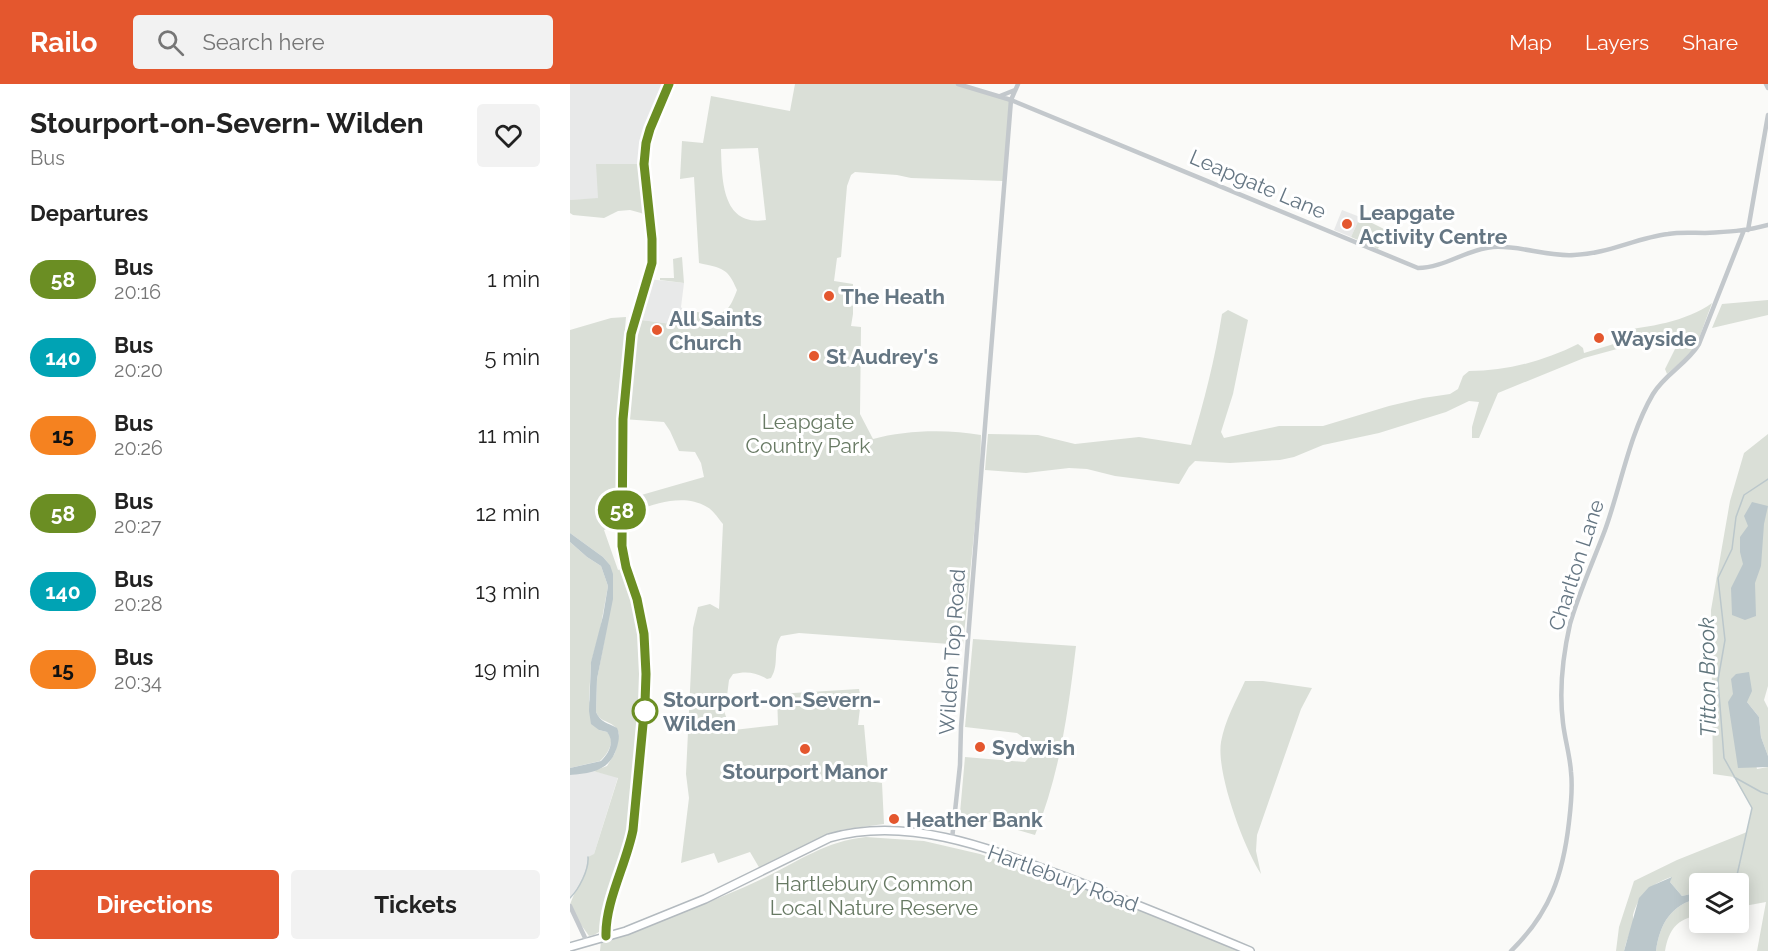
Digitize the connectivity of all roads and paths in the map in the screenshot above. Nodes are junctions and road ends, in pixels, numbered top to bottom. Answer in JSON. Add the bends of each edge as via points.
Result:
{"nodes":[{"id":1,"x":669,"y":84,"type":"edge"},
{"id":2,"x":958,"y":84,"type":"edge"},
{"id":3,"x":1018,"y":84,"type":"edge"},
{"id":4,"x":1766,"y":84,"type":"edge"},
{"id":5,"x":1768,"y":88,"type":"edge"},
{"id":6,"x":1015,"y":90,"type":"junction"},
{"id":7,"x":1000,"y":96,"type":"junction"},
{"id":8,"x":1011,"y":100,"type":"junction"},
{"id":9,"x":1768,"y":115,"type":"edge"},
{"id":10,"x":1768,"y":225,"type":"edge"},
{"id":11,"x":1746,"y":230,"type":"junction"},
{"id":12,"x":952,"y":839,"type":"junction"},
{"id":13,"x":570,"y":906,"type":"edge"},
{"id":14,"x":606,"y":936,"type":"junction"},
{"id":15,"x":587,"y":942,"type":"junction"},
{"id":16,"x":570,"y":947,"type":"edge"},
{"id":17,"x":1250,"y":951,"type":"edge"},
{"id":18,"x":1511,"y":951,"type":"edge"}],
"edges":[{"from":1,"to":14,"type":"street","via":[[646,143],[644,164],[652,263],[631,334],[623,419],[622,546],[644,634],[645,703],[633,830]]},
{"from":2,"to":7,"type":"street","name":"Leapgate Lane"},
{"from":3,"to":6,"type":"street"},
{"from":4,"to":5,"type":"street"},
{"from":6,"to":7,"type":"street"},
{"from":6,"to":8,"type":"street"},
{"from":7,"to":8,"type":"street","name":"Leapgate Lane"},
{"from":8,"to":11,"type":"street","name":"Leapgate Lane","via":[[1418,268],[1492,247],[1576,255],[1668,234]]},
{"from":8,"to":12,"type":"street","name":"Wilden Top Road"},
{"from":9,"to":11,"type":"street","name":"Charlton Lane"},
{"from":10,"to":11,"type":"street"},
{"from":11,"to":18,"type":"street","name":"Charlton Lane","via":[[1732,255],[1695,351],[1667,375],[1645,409],[1575,609],[1564,658],[1562,697],[1572,793],[1566,843],[1552,895],[1533,928]]},
{"from":12,"to":14,"type":"main road","name":"Hartlebury Road","via":[[884,829],[847,833],[812,845],[705,899]]},
{"from":12,"to":17,"type":"main road","name":"Hartlebury Road","via":[[1015,858]]},
{"from":13,"to":15,"type":"street"},
{"from":14,"to":15,"type":"main road","name":"Hartlebury Road"},
{"from":15,"to":16,"type":"main road","name":"Hartlebury Road"}]}
